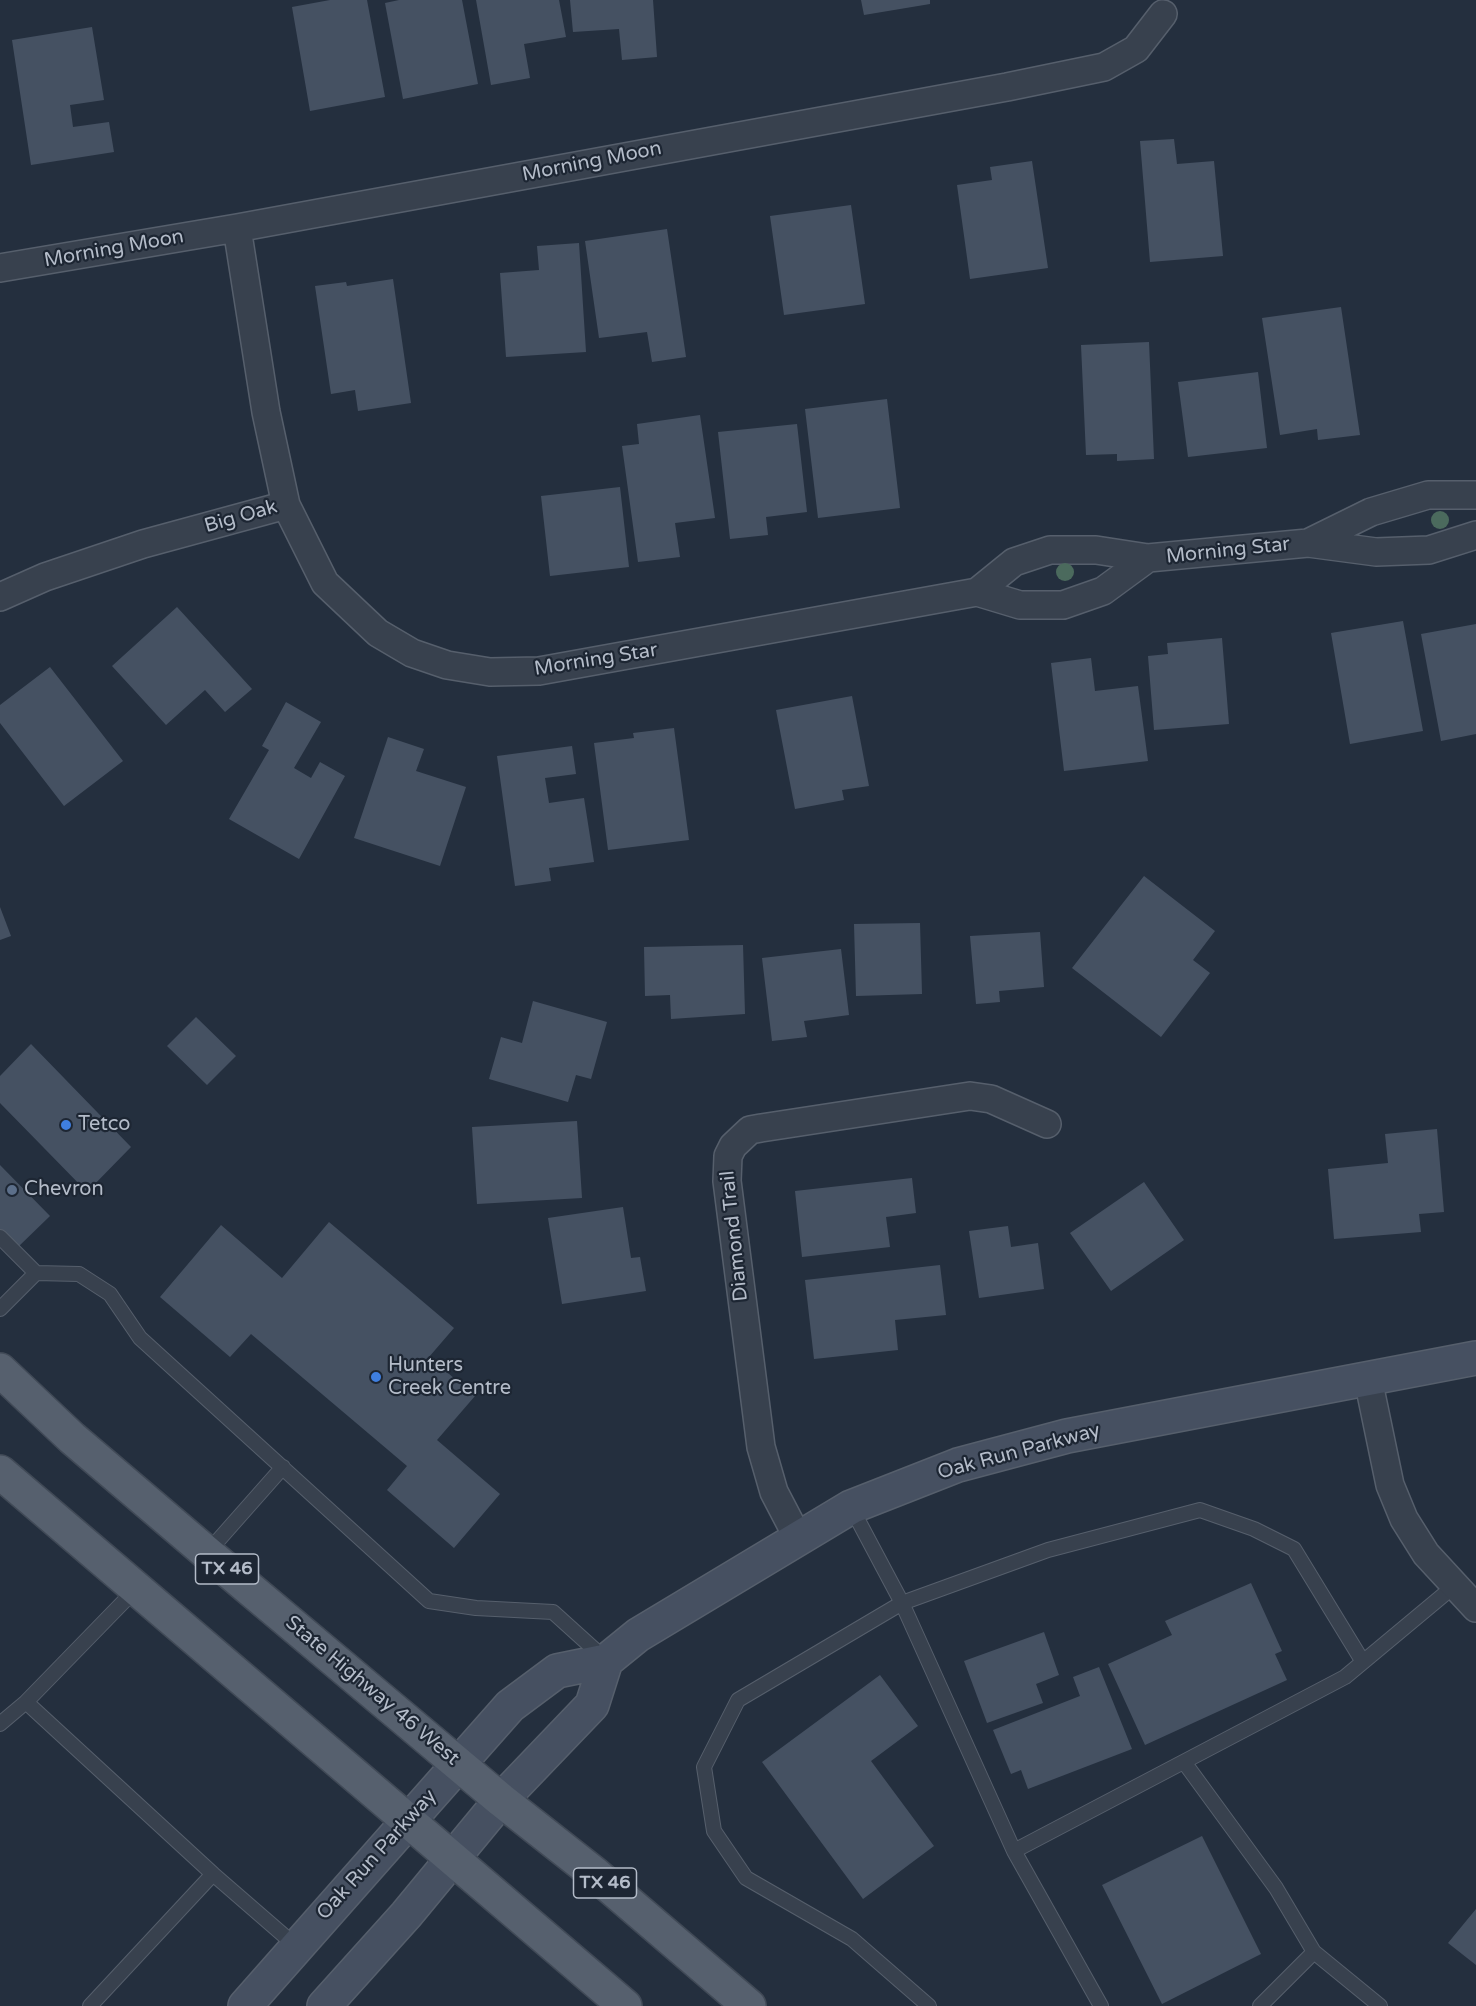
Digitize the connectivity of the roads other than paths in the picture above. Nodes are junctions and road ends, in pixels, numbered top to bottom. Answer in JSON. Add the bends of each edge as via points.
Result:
{"nodes":[{"id":1,"x":1163,"y":14,"type":"dead end"},
{"id":2,"x":237,"y":228,"type":"junction"},
{"id":3,"x":0,"y":268,"type":"edge"},
{"id":4,"x":1476,"y":495,"type":"edge"},
{"id":5,"x":286,"y":506,"type":"junction"},
{"id":6,"x":1476,"y":535,"type":"edge"},
{"id":7,"x":1308,"y":543,"type":"junction"},
{"id":8,"x":1148,"y":558,"type":"junction"},
{"id":9,"x":976,"y":592,"type":"junction"},
{"id":10,"x":0,"y":597,"type":"edge"},
{"id":11,"x":1047,"y":1124,"type":"dead end"},
{"id":12,"x":0,"y":1237,"type":"edge"},
{"id":13,"x":36,"y":1273,"type":"junction"},
{"id":14,"x":0,"y":1309,"type":"edge"},
{"id":15,"x":1476,"y":1358,"type":"edge"},
{"id":16,"x":0,"y":1370,"type":"edge"},
{"id":17,"x":1368,"y":1378,"type":"junction"},
{"id":18,"x":282,"y":1467,"type":"junction"},
{"id":19,"x":0,"y":1472,"type":"edge"},
{"id":20,"x":851,"y":1507,"type":"junction"},
{"id":21,"x":798,"y":1538,"type":"junction"},
{"id":22,"x":207,"y":1553,"type":"junction"},
{"id":23,"x":1453,"y":1587,"type":"junction"},
{"id":24,"x":135,"y":1590,"type":"junction"},
{"id":25,"x":902,"y":1603,"type":"junction"},
{"id":26,"x":1476,"y":1608,"type":"edge"},
{"id":27,"x":606,"y":1661,"type":"junction"},
{"id":28,"x":1363,"y":1662,"type":"junction"},
{"id":29,"x":26,"y":1702,"type":"junction"},
{"id":30,"x":0,"y":1724,"type":"edge"},
{"id":31,"x":1184,"y":1762,"type":"junction"},
{"id":32,"x":458,"y":1764,"type":"junction"},
{"id":33,"x":501,"y":1800,"type":"junction"},
{"id":34,"x":408,"y":1819,"type":"junction"},
{"id":35,"x":1014,"y":1851,"type":"junction"},
{"id":36,"x":452,"y":1858,"type":"junction"},
{"id":37,"x":213,"y":1874,"type":"junction"},
{"id":38,"x":296,"y":1947,"type":"junction"},
{"id":39,"x":1314,"y":1952,"type":"junction"},
{"id":40,"x":90,"y":2006,"type":"edge"},
{"id":41,"x":245,"y":2006,"type":"edge"},
{"id":42,"x":324,"y":2006,"type":"edge"},
{"id":43,"x":625,"y":2006,"type":"edge"},
{"id":44,"x":749,"y":2006,"type":"edge"},
{"id":45,"x":929,"y":2006,"type":"edge"},
{"id":46,"x":1101,"y":2006,"type":"edge"},
{"id":47,"x":1260,"y":2006,"type":"edge"},
{"id":48,"x":1380,"y":2006,"type":"edge"}],
"edges":[{"from":1,"to":2,"type":"street","name":"Morning Moon","via":[[1136,48],[1104,67]]},
{"from":2,"to":3,"type":"street","name":"Morning Moon"},
{"from":2,"to":5,"type":"street","name":"Big Oak","via":[[266,412]]},
{"from":4,"to":7,"type":"street","name":"Morning Star","via":[[1428,495],[1371,512]]},
{"from":5,"to":9,"type":"street","name":"Morning Star","via":[[325,583],[378,633],[412,653],[447,666],[490,672],[539,671]]},
{"from":5,"to":10,"type":"street","name":"Big Oak","via":[[143,544],[45,577]]},
{"from":6,"to":7,"type":"street","name":"Morning Star","via":[[1429,550],[1376,552]]},
{"from":7,"to":8,"type":"street","name":"Morning Star"},
{"from":8,"to":9,"type":"street","name":"Morning Star","via":[[1096,550],[1050,550],[1014,562]]},
{"from":8,"to":9,"type":"street","name":"Morning Star","via":[[1103,591],[1063,605],[1020,605]]},
{"from":11,"to":21,"type":"street","name":"Diamond Trail","via":[[991,1099],[970,1096],[750,1130],[733,1146],[728,1156],[727,1181],[761,1448],[774,1492]]},
{"from":12,"to":13,"type":"lane"},
{"from":13,"to":14,"type":"lane"},
{"from":13,"to":18,"type":"lane","via":[[79,1274],[110,1294],[140,1338]]},
{"from":15,"to":17,"type":"street","name":"Oak Run Parkway"},
{"from":16,"to":22,"type":"main road","name":"State Highway 46 West","number":"TX 46","via":[[72,1438]]},
{"from":17,"to":20,"type":"street","name":"Oak Run Parkway","via":[[1034,1444],[958,1465]]},
{"from":17,"to":23,"type":"street","via":[[1390,1485],[1404,1519]]},
{"from":18,"to":22,"type":"lane"},
{"from":18,"to":27,"type":"lane","via":[[429,1601],[553,1612]]},
{"from":19,"to":24,"type":"main road"},
{"from":20,"to":21,"type":"street","name":"Oak Run Parkway"},
{"from":20,"to":25,"type":"lane"},
{"from":21,"to":27,"type":"street","name":"Oak Run Parkway","via":[[638,1635]]},
{"from":22,"to":32,"type":"main road","name":"State Highway 46 West","number":"TX 46"},
{"from":23,"to":26,"type":"street"},
{"from":23,"to":28,"type":"lane"},
{"from":24,"to":29,"type":"lane"},
{"from":24,"to":34,"type":"main road"},
{"from":25,"to":28,"type":"lane","via":[[1048,1550],[1200,1510],[1294,1549]]},
{"from":25,"to":35,"type":"lane"},
{"from":25,"to":45,"type":"lane","via":[[738,1700],[704,1767],[714,1831],[746,1878],[852,1939]]},
{"from":27,"to":32,"type":"street","name":"Oak Run Parkway","via":[[557,1671],[510,1706]]},
{"from":27,"to":33,"type":"street","via":[[592,1705]]},
{"from":28,"to":31,"type":"lane","via":[[1345,1677]]},
{"from":29,"to":30,"type":"lane"},
{"from":29,"to":37,"type":"lane"},
{"from":31,"to":35,"type":"lane"},
{"from":31,"to":39,"type":"lane","via":[[1276,1888]]},
{"from":32,"to":33,"type":"main road","name":"State Highway 46 West","number":"TX 46"},
{"from":32,"to":34,"type":"street","name":"Oak Run Parkway"},
{"from":33,"to":36,"type":"street"},
{"from":33,"to":44,"type":"main road","name":"State Highway 46 West","number":"TX 46","via":[[595,1874]]},
{"from":34,"to":36,"type":"main road"},
{"from":34,"to":38,"type":"street","name":"Oak Run Parkway"},
{"from":35,"to":46,"type":"lane"},
{"from":36,"to":42,"type":"street"},
{"from":36,"to":43,"type":"main road"},
{"from":37,"to":38,"type":"lane"},
{"from":37,"to":40,"type":"lane"},
{"from":38,"to":41,"type":"street","name":"Oak Run Parkway"},
{"from":39,"to":47,"type":"lane"},
{"from":39,"to":48,"type":"lane"}]}
